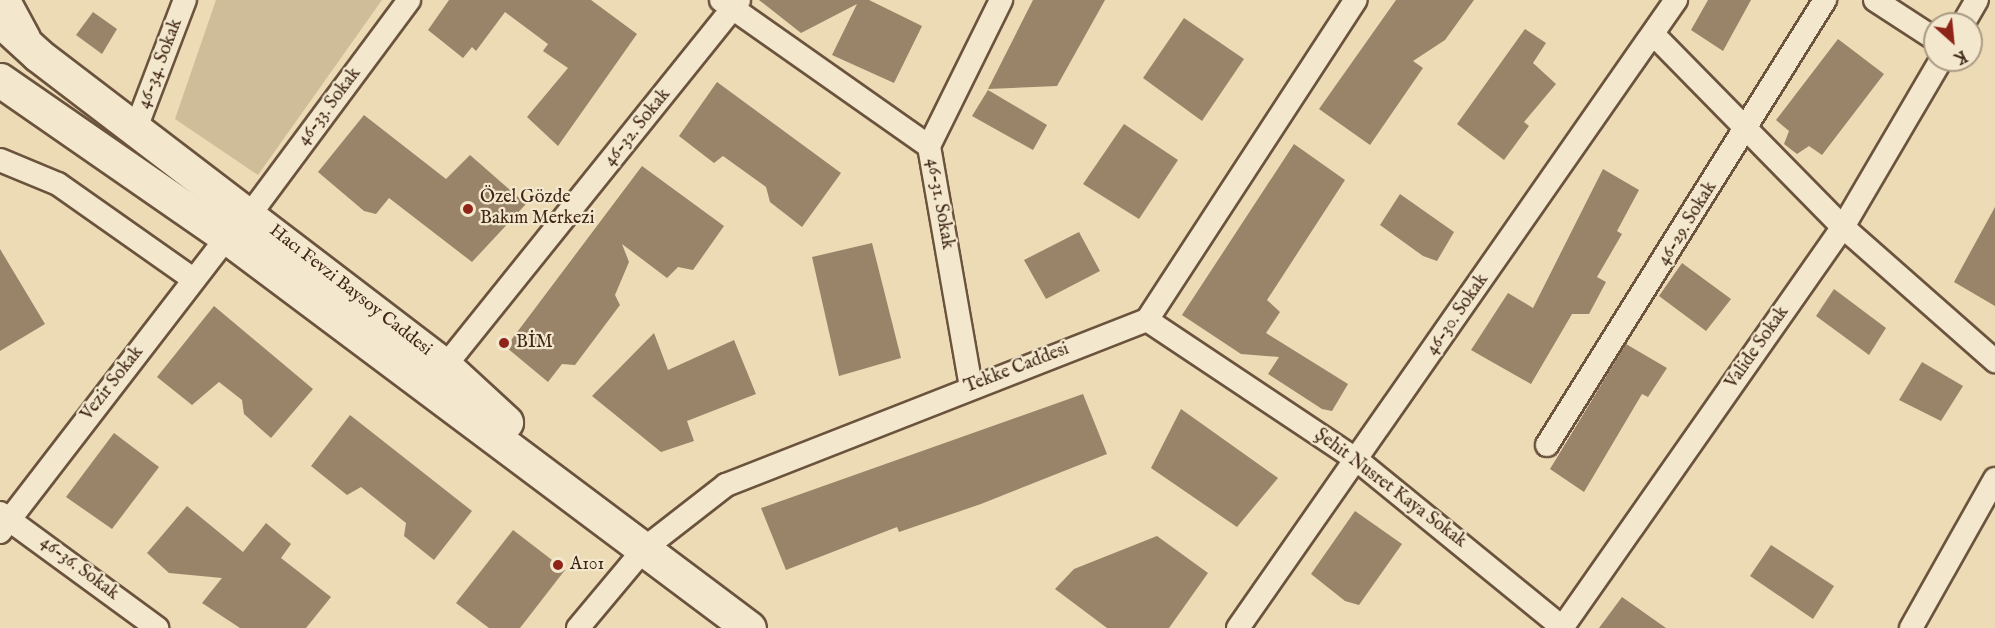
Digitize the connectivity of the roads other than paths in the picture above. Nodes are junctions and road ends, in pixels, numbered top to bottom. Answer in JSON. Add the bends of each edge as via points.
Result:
{"nodes":[{"id":1,"x":9,"y":0,"type":"edge"},
{"id":2,"x":185,"y":0,"type":"edge"},
{"id":3,"x":409,"y":0,"type":"edge"},
{"id":4,"x":1000,"y":0,"type":"edge"},
{"id":5,"x":1356,"y":0,"type":"edge"},
{"id":6,"x":1676,"y":0,"type":"edge"},
{"id":7,"x":1825,"y":0,"type":"edge"},
{"id":8,"x":1875,"y":0,"type":"edge"},
{"id":9,"x":732,"y":3,"type":"edge"},
{"id":10,"x":0,"y":20,"type":"edge"},
{"id":11,"x":1923,"y":31,"type":"edge"},
{"id":12,"x":1654,"y":35,"type":"junction"},
{"id":13,"x":38,"y":55,"type":"junction"},
{"id":14,"x":1934,"y":72,"type":"edge"},
{"id":15,"x":6,"y":89,"type":"edge"},
{"id":16,"x":1749,"y":127,"type":"junction"},
{"id":17,"x":136,"y":128,"type":"junction"},
{"id":18,"x":929,"y":146,"type":"junction"},
{"id":19,"x":0,"y":160,"type":"edge"},
{"id":20,"x":251,"y":213,"type":"junction"},
{"id":21,"x":1843,"y":227,"type":"junction"},
{"id":22,"x":227,"y":237,"type":"junction"},
{"id":23,"x":193,"y":279,"type":"junction"},
{"id":24,"x":1147,"y":320,"type":"junction"},
{"id":25,"x":1995,"y":361,"type":"edge"},
{"id":26,"x":445,"y":366,"type":"junction"},
{"id":27,"x":971,"y":387,"type":"junction"},
{"id":28,"x":1547,"y":445,"type":"dead end"},
{"id":29,"x":1357,"y":460,"type":"junction"},
{"id":30,"x":1992,"y":494,"type":"edge"},
{"id":31,"x":3,"y":520,"type":"edge"},
{"id":32,"x":645,"y":548,"type":"junction"},
{"id":33,"x":1563,"y":627,"type":"edge"},
{"id":34,"x":157,"y":628,"type":"edge"},
{"id":35,"x":578,"y":628,"type":"edge"},
{"id":36,"x":749,"y":628,"type":"edge"},
{"id":37,"x":1238,"y":628,"type":"edge"},
{"id":38,"x":1911,"y":628,"type":"edge"}],
"edges":[{"from":1,"to":13,"type":"street","name":"Hacı Fevzi Baysoy Caddesi"},
{"from":2,"to":17,"type":"street","name":"46-34. Sokak"},
{"from":3,"to":20,"type":"street","name":"46-33. Sokak"},
{"from":4,"to":18,"type":"street","name":"46-31. Sokak"},
{"from":5,"to":24,"type":"street"},
{"from":6,"to":12,"type":"street","name":"46-30. Sokak"},
{"from":7,"to":16,"type":"street","name":"46-29. Sokak"},
{"from":8,"to":11,"type":"street"},
{"from":9,"to":18,"type":"street"},
{"from":9,"to":26,"type":"street","name":"46-32. Sokak"},
{"from":10,"to":13,"type":"street","name":"Hacı Fevzi Baysoy Caddesi"},
{"from":12,"to":16,"type":"street"},
{"from":12,"to":29,"type":"street","name":"46-30. Sokak"},
{"from":13,"to":17,"type":"street","name":"Hacı Fevzi Baysoy Caddesi"},
{"from":14,"to":21,"type":"street","name":"Valide Sokak"},
{"from":15,"to":22,"type":"street","name":"Hacı Fevzi Baysoy Caddesi"},
{"from":16,"to":21,"type":"street"},
{"from":16,"to":28,"type":"street","name":"46-29. Sokak"},
{"from":17,"to":20,"type":"street","name":"Hacı Fevzi Baysoy Caddesi"},
{"from":18,"to":27,"type":"street","name":"46-31. Sokak"},
{"from":19,"to":23,"type":"street","via":[[58,184]]},
{"from":20,"to":26,"type":"street","name":"Hacı Fevzi Baysoy Caddesi"},
{"from":21,"to":25,"type":"street"},
{"from":21,"to":33,"type":"street","name":"Valide Sokak"},
{"from":22,"to":23,"type":"street","name":"Vezir Sokak"},
{"from":22,"to":32,"type":"street","name":"Hacı Fevzi Baysoy Caddesi"},
{"from":23,"to":31,"type":"street","name":"Vezir Sokak"},
{"from":24,"to":27,"type":"street","name":"Tekke Caddesi"},
{"from":24,"to":29,"type":"street","name":"Şehit Nusret Kaya Sokak"},
{"from":26,"to":32,"type":"street","name":"Hacı Fevzi Baysoy Caddesi"},
{"from":27,"to":32,"type":"street","name":"Tekke Caddesi","via":[[726,485]]},
{"from":29,"to":33,"type":"street","name":"Şehit Nusret Kaya Sokak"},
{"from":29,"to":37,"type":"street","name":"46-30. Sokak"},
{"from":30,"to":38,"type":"street"},
{"from":31,"to":34,"type":"street","name":"46-36. Sokak"},
{"from":32,"to":35,"type":"street","name":"Tekke Caddesi"},
{"from":32,"to":36,"type":"street","name":"Hacı Fevzi Baysoy Caddesi"}]}
